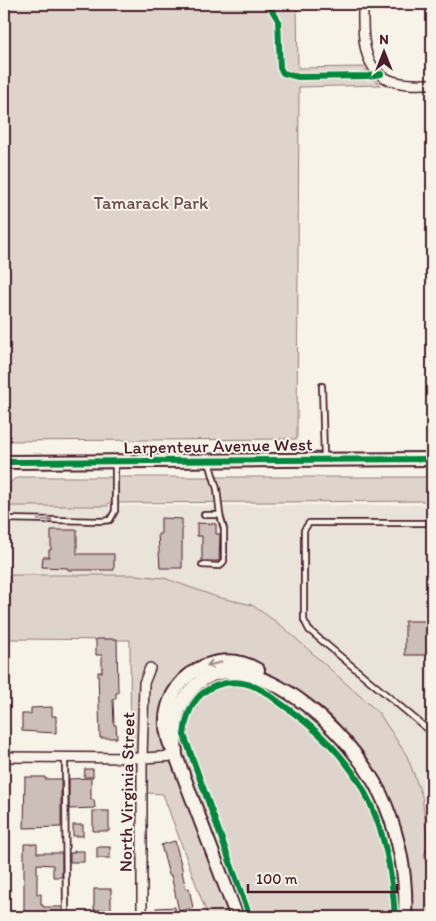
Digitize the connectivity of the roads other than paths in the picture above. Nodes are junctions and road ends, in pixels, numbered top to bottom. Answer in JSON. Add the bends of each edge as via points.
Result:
{"nodes":[{"id":1,"x":363,"y":4,"type":"edge"},
{"id":2,"x":432,"y":84,"type":"edge"},
{"id":3,"x":322,"y":386,"type":"dead end"},
{"id":4,"x":432,"y":459,"type":"edge"},
{"id":5,"x":324,"y":460,"type":"junction"},
{"id":6,"x":208,"y":461,"type":"junction"},
{"id":7,"x":4,"y":462,"type":"edge"},
{"id":8,"x":115,"y":462,"type":"junction"},
{"id":9,"x":204,"y":515,"type":"dead end"},
{"id":10,"x":220,"y":515,"type":"junction"},
{"id":11,"x":4,"y":518,"type":"edge"},
{"id":12,"x":432,"y":523,"type":"edge"},
{"id":13,"x":202,"y":565,"type":"dead end"},
{"id":14,"x":150,"y":668,"type":"dead end"},
{"id":15,"x":432,"y":733,"type":"edge"},
{"id":16,"x":176,"y":756,"type":"junction"},
{"id":17,"x":4,"y":757,"type":"edge"},
{"id":18,"x":64,"y":758,"type":"junction"},
{"id":19,"x":142,"y":758,"type":"junction"},
{"id":20,"x":407,"y":913,"type":"edge"},
{"id":21,"x":66,"y":915,"type":"dead end"},
{"id":22,"x":142,"y":917,"type":"edge"},
{"id":23,"x":237,"y":917,"type":"edge"}],
"edges":[{"from":1,"to":2,"type":"street","via":[[363,39],[373,67],[389,80]]},
{"from":3,"to":5,"type":"lane"},
{"from":4,"to":5,"type":"street","name":"Larpenteur Avenue West"},
{"from":5,"to":6,"type":"street","name":"Larpenteur Avenue West"},
{"from":6,"to":8,"type":"street","name":"Larpenteur Avenue West"},
{"from":6,"to":10,"type":"lane","via":[[217,489]]},
{"from":7,"to":8,"type":"street","name":"Larpenteur Avenue West"},
{"from":11,"to":8,"type":"lane","one_way":true,"via":[[107,521],[115,511]]},
{"from":9,"to":10,"type":"lane"},
{"from":10,"to":13,"type":"lane","via":[[224,529],[224,561],[220,566]]},
{"from":12,"to":15,"type":"lane","via":[[309,523],[304,530],[304,620],[309,630]]},
{"from":14,"to":19,"type":"street","name":"North Virginia Street","via":[[144,684]]},
{"from":16,"to":19,"type":"street"},
{"from":16,"to":20,"type":"street","via":[[174,723],[185,696],[203,679],[233,671],[273,683],[334,730],[367,772],[386,805],[398,842]]},
{"from":16,"to":23,"type":"street"},
{"from":17,"to":18,"type":"street"},
{"from":18,"to":19,"type":"street"},
{"from":18,"to":21,"type":"lane"},
{"from":19,"to":22,"type":"street","name":"North Virginia Street"}]}
